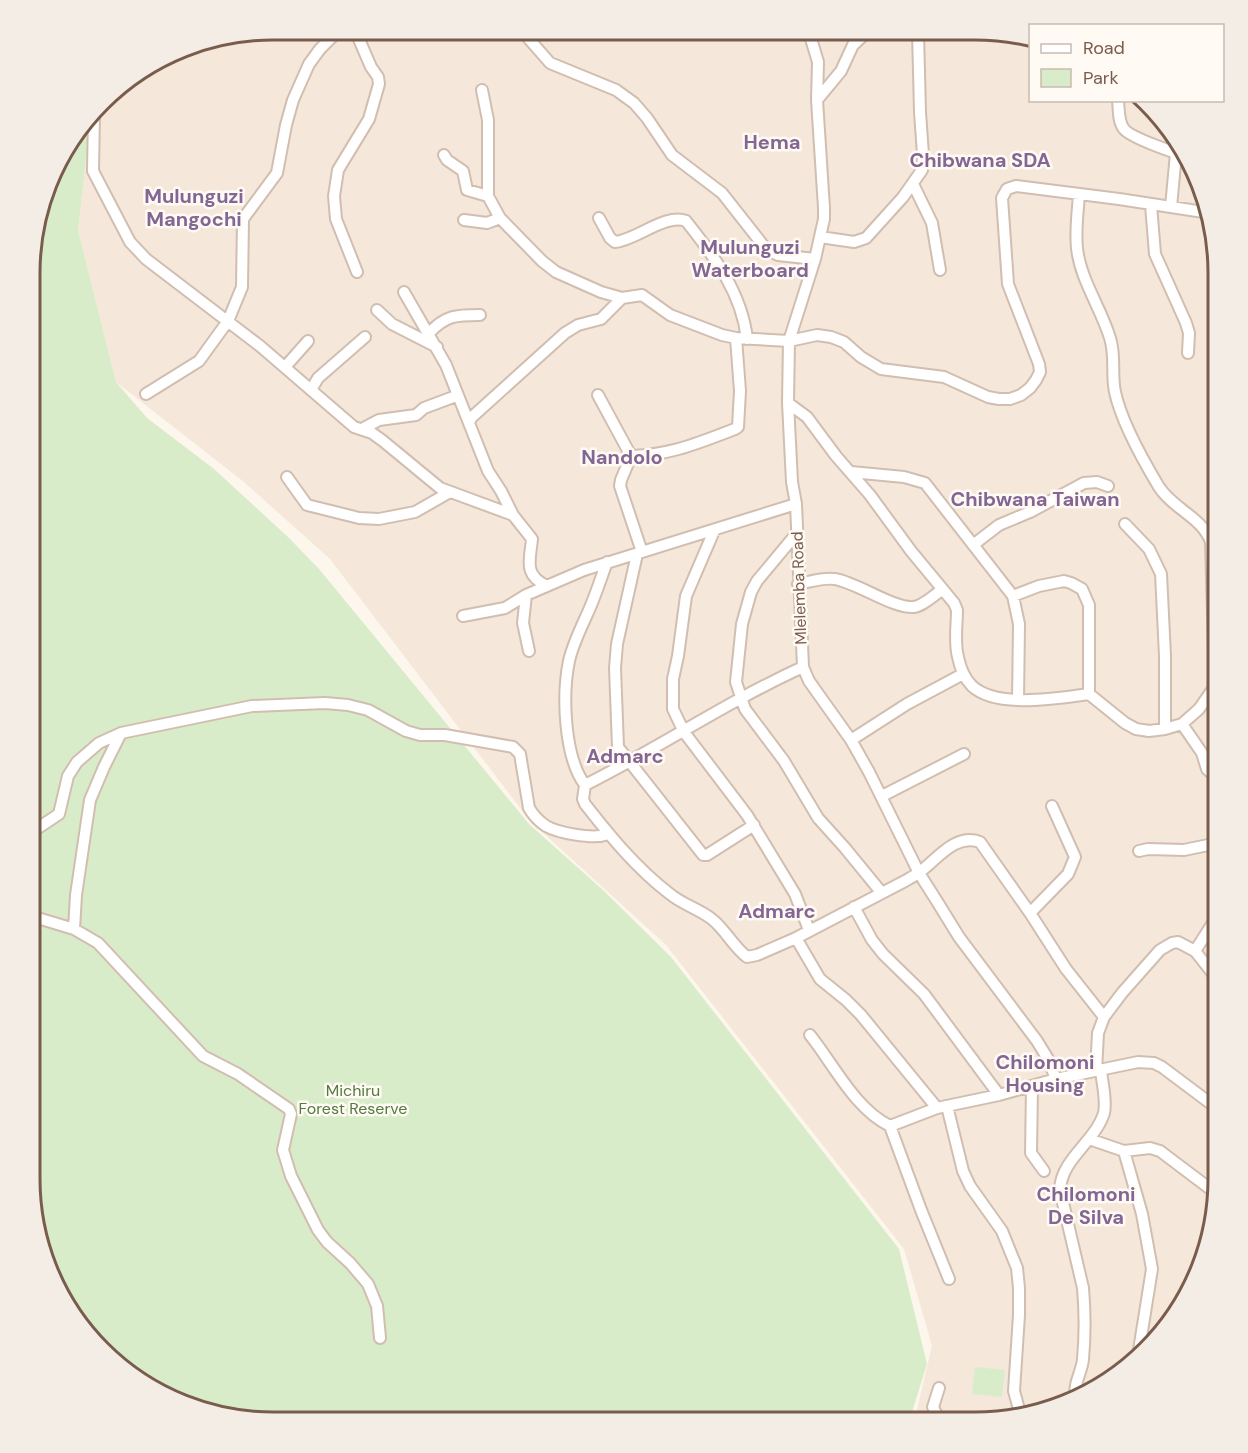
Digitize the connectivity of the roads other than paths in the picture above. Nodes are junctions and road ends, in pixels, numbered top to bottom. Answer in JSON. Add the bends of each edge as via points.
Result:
{"nodes":[{"id":1,"x":329,"y":40,"type":"edge"},
{"id":2,"x":359,"y":40,"type":"edge"},
{"id":3,"x":530,"y":40,"type":"edge"},
{"id":4,"x":811,"y":40,"type":"edge"},
{"id":5,"x":858,"y":40,"type":"edge"},
{"id":6,"x":918,"y":40,"type":"edge"},
{"id":7,"x":482,"y":90,"type":"dead end"},
{"id":8,"x":817,"y":100,"type":"junction"},
{"id":9,"x":1118,"y":102,"type":"edge"},
{"id":10,"x":93,"y":126,"type":"edge"},
{"id":11,"x":1172,"y":150,"type":"edge"},
{"id":12,"x":444,"y":155,"type":"dead end"},
{"id":13,"x":1179,"y":163,"type":"edge"},
{"id":14,"x":912,"y":184,"type":"junction"},
{"id":15,"x":1079,"y":194,"type":"junction"},
{"id":16,"x":488,"y":196,"type":"junction"},
{"id":17,"x":1150,"y":205,"type":"junction"},
{"id":18,"x":1171,"y":207,"type":"junction"},
{"id":19,"x":1199,"y":211,"type":"edge"},
{"id":20,"x":500,"y":218,"type":"junction"},
{"id":21,"x":599,"y":218,"type":"dead end"},
{"id":22,"x":464,"y":220,"type":"dead end"},
{"id":23,"x":820,"y":237,"type":"junction"},
{"id":24,"x":815,"y":259,"type":"junction"},
{"id":25,"x":940,"y":270,"type":"dead end"},
{"id":26,"x":357,"y":272,"type":"dead end"},
{"id":27,"x":404,"y":292,"type":"dead end"},
{"id":28,"x":622,"y":298,"type":"junction"},
{"id":29,"x":377,"y":310,"type":"dead end"},
{"id":30,"x":480,"y":315,"type":"dead end"},
{"id":31,"x":228,"y":321,"type":"junction"},
{"id":32,"x":429,"y":333,"type":"junction"},
{"id":33,"x":365,"y":337,"type":"dead end"},
{"id":34,"x":741,"y":339,"type":"junction"},
{"id":35,"x":308,"y":340,"type":"dead end"},
{"id":36,"x":789,"y":341,"type":"junction"},
{"id":37,"x":437,"y":347,"type":"junction"},
{"id":38,"x":1188,"y":353,"type":"dead end"},
{"id":39,"x":285,"y":367,"type":"junction"},
{"id":40,"x":311,"y":390,"type":"junction"},
{"id":41,"x":146,"y":394,"type":"dead end"},
{"id":42,"x":597,"y":395,"type":"dead end"},
{"id":43,"x":456,"y":396,"type":"junction"},
{"id":44,"x":788,"y":403,"type":"junction"},
{"id":45,"x":469,"y":422,"type":"junction"},
{"id":46,"x":362,"y":429,"type":"junction"},
{"id":47,"x":631,"y":456,"type":"junction"},
{"id":48,"x":851,"y":472,"type":"junction"},
{"id":49,"x":286,"y":477,"type":"dead end"},
{"id":50,"x":1108,"y":486,"type":"dead end"},
{"id":51,"x":450,"y":492,"type":"junction"},
{"id":52,"x":795,"y":504,"type":"junction"},
{"id":53,"x":513,"y":515,"type":"junction"},
{"id":54,"x":1125,"y":524,"type":"dead end"},
{"id":55,"x":714,"y":531,"type":"junction"},
{"id":56,"x":797,"y":533,"type":"junction"},
{"id":57,"x":1208,"y":536,"type":"edge"},
{"id":58,"x":973,"y":545,"type":"junction"},
{"id":59,"x":640,"y":553,"type":"junction"},
{"id":60,"x":607,"y":562,"type":"junction"},
{"id":61,"x":798,"y":584,"type":"junction"},
{"id":62,"x":547,"y":586,"type":"junction"},
{"id":63,"x":942,"y":590,"type":"junction"},
{"id":64,"x":526,"y":595,"type":"junction"},
{"id":65,"x":1013,"y":596,"type":"junction"},
{"id":66,"x":463,"y":616,"type":"dead end"},
{"id":67,"x":529,"y":651,"type":"dead end"},
{"id":68,"x":803,"y":666,"type":"junction"},
{"id":69,"x":963,"y":674,"type":"junction"},
{"id":70,"x":1089,"y":694,"type":"junction"},
{"id":71,"x":1208,"y":697,"type":"edge"},
{"id":72,"x":740,"y":699,"type":"junction"},
{"id":73,"x":1018,"y":700,"type":"junction"},
{"id":74,"x":1182,"y":724,"type":"junction"},
{"id":75,"x":1165,"y":729,"type":"junction"},
{"id":76,"x":684,"y":732,"type":"junction"},
{"id":77,"x":121,"y":733,"type":"junction"},
{"id":78,"x":850,"y":740,"type":"junction"},
{"id":79,"x":964,"y":754,"type":"dead end"},
{"id":80,"x":631,"y":762,"type":"junction"},
{"id":81,"x":1208,"y":770,"type":"edge"},
{"id":82,"x":585,"y":785,"type":"junction"},
{"id":83,"x":882,"y":795,"type":"junction"},
{"id":84,"x":1052,"y":806,"type":"dead end"},
{"id":85,"x":754,"y":825,"type":"junction"},
{"id":86,"x":40,"y":827,"type":"edge"},
{"id":87,"x":607,"y":832,"type":"junction"},
{"id":88,"x":1208,"y":845,"type":"edge"},
{"id":89,"x":1139,"y":851,"type":"dead end"},
{"id":90,"x":919,"y":873,"type":"junction"},
{"id":91,"x":881,"y":892,"type":"junction"},
{"id":92,"x":854,"y":907,"type":"junction"},
{"id":93,"x":1030,"y":913,"type":"junction"},
{"id":94,"x":40,"y":919,"type":"edge"},
{"id":95,"x":74,"y":929,"type":"junction"},
{"id":96,"x":809,"y":930,"type":"junction"},
{"id":97,"x":1208,"y":931,"type":"edge"},
{"id":98,"x":796,"y":938,"type":"junction"},
{"id":99,"x":1195,"y":951,"type":"junction"},
{"id":100,"x":1208,"y":967,"type":"edge"},
{"id":101,"x":1104,"y":1017,"type":"junction"},
{"id":102,"x":810,"y":1035,"type":"dead end"},
{"id":103,"x":1098,"y":1070,"type":"junction"},
{"id":104,"x":1056,"y":1079,"type":"junction"},
{"id":105,"x":1032,"y":1087,"type":"junction"},
{"id":106,"x":999,"y":1095,"type":"junction"},
{"id":107,"x":1208,"y":1102,"type":"edge"},
{"id":108,"x":942,"y":1107,"type":"junction"},
{"id":109,"x":890,"y":1126,"type":"junction"},
{"id":110,"x":1089,"y":1139,"type":"junction"},
{"id":111,"x":1124,"y":1151,"type":"junction"},
{"id":112,"x":1044,"y":1171,"type":"dead end"},
{"id":113,"x":1207,"y":1187,"type":"edge"},
{"id":114,"x":949,"y":1279,"type":"dead end"},
{"id":115,"x":380,"y":1338,"type":"dead end"},
{"id":116,"x":1140,"y":1343,"type":"edge"},
{"id":117,"x":939,"y":1388,"type":"dead end"},
{"id":118,"x":1075,"y":1389,"type":"edge"},
{"id":119,"x":1019,"y":1408,"type":"edge"},
{"id":120,"x":935,"y":1412,"type":"edge"}],
"edges":[{"from":1,"to":31,"type":"street","via":[[309,64],[293,100],[277,173],[243,219],[242,287]]},
{"from":2,"to":26,"type":"street","via":[[379,84],[369,119],[338,170],[334,196],[336,219]]},
{"from":3,"to":24,"type":"street","via":[[550,63],[616,90],[634,103],[672,155],[722,193],[766,249],[778,255]]},
{"from":4,"to":8,"type":"street","name":"Mlelemba Road","via":[[818,62]]},
{"from":5,"to":8,"type":"street","via":[[841,71]]},
{"from":6,"to":14,"type":"street","via":[[923,155],[922,170]]},
{"from":7,"to":16,"type":"street","via":[[488,120]]},
{"from":8,"to":23,"type":"street","name":"Mlelemba Road","via":[[824,208]]},
{"from":9,"to":11,"type":"street","via":[[1125,130]]},
{"from":10,"to":31,"type":"street","via":[[94,175],[130,243]]},
{"from":12,"to":16,"type":"street","via":[[463,171],[467,190]]},
{"from":13,"to":18,"type":"street"},
{"from":14,"to":23,"type":"street","via":[[862,240]]},
{"from":14,"to":25,"type":"street","via":[[932,223]]},
{"from":15,"to":17,"type":"street"},
{"from":15,"to":36,"type":"street","via":[[1016,186],[1003,194],[1008,284],[1040,364],[1036,380],[1021,395],[1010,399],[988,397],[944,377],[881,369],[831,337],[817,335]]},
{"from":15,"to":57,"type":"street","via":[[1078,255],[1110,338],[1118,403],[1165,495],[1203,526]]},
{"from":16,"to":20,"type":"street"},
{"from":17,"to":18,"type":"street"},
{"from":17,"to":38,"type":"street","via":[[1155,254],[1186,322]]},
{"from":18,"to":19,"type":"street"},
{"from":20,"to":22,"type":"street","via":[[487,223]]},
{"from":20,"to":28,"type":"street","via":[[556,272]]},
{"from":21,"to":34,"type":"street","via":[[615,242],[661,224],[686,221],[734,292],[743,312]]},
{"from":23,"to":24,"type":"street","name":"Mlelemba Road"},
{"from":24,"to":36,"type":"street","name":"Mlelemba Road"},
{"from":27,"to":32,"type":"street"},
{"from":28,"to":34,"type":"street","via":[[642,295],[670,315],[710,332]]},
{"from":28,"to":45,"type":"street","via":[[601,319],[565,333]]},
{"from":29,"to":37,"type":"street","via":[[392,324]]},
{"from":30,"to":32,"type":"street","via":[[456,315]]},
{"from":31,"to":39,"type":"street"},
{"from":31,"to":41,"type":"street","via":[[200,361]]},
{"from":32,"to":37,"type":"street"},
{"from":33,"to":40,"type":"street","via":[[323,373]]},
{"from":34,"to":36,"type":"street"},
{"from":34,"to":47,"type":"street","via":[[738,427],[688,448]]},
{"from":35,"to":39,"type":"street"},
{"from":36,"to":44,"type":"street","name":"Mlelemba Road"},
{"from":37,"to":43,"type":"street"},
{"from":39,"to":40,"type":"street"},
{"from":40,"to":46,"type":"street","via":[[354,427]]},
{"from":42,"to":47,"type":"street"},
{"from":43,"to":45,"type":"street"},
{"from":43,"to":46,"type":"street","via":[[424,408],[416,416],[379,420]]},
{"from":44,"to":48,"type":"street","via":[[807,417]]},
{"from":44,"to":52,"type":"street","name":"Mlelemba Road"},
{"from":45,"to":53,"type":"street","via":[[488,471]]},
{"from":46,"to":51,"type":"street"},
{"from":47,"to":59,"type":"street","via":[[620,486]]},
{"from":48,"to":58,"type":"street","via":[[925,483]]},
{"from":48,"to":63,"type":"street"},
{"from":49,"to":51,"type":"street","via":[[308,505],[358,518],[379,519],[416,512]]},
{"from":50,"to":58,"type":"street","via":[[1084,483],[999,525]]},
{"from":51,"to":53,"type":"street"},
{"from":52,"to":55,"type":"street"},
{"from":52,"to":56,"type":"street","name":"Mlelemba Road"},
{"from":53,"to":62,"type":"street","via":[[532,539],[531,573]]},
{"from":54,"to":75,"type":"street","via":[[1149,549],[1161,574]]},
{"from":55,"to":59,"type":"street"},
{"from":55,"to":76,"type":"street","via":[[688,589],[673,680],[673,709]]},
{"from":56,"to":61,"type":"street","name":"Mlelemba Road"},
{"from":56,"to":72,"type":"street","via":[[757,581],[747,602],[735,675]]},
{"from":58,"to":65,"type":"street"},
{"from":59,"to":60,"type":"street"},
{"from":59,"to":80,"type":"street","via":[[620,625],[615,668],[618,747]]},
{"from":60,"to":62,"type":"street"},
{"from":60,"to":82,"type":"street","via":[[573,648],[567,677],[569,741],[576,771]]},
{"from":61,"to":63,"type":"street","via":[[837,579],[910,607]]},
{"from":61,"to":68,"type":"street","name":"Mlelemba Road"},
{"from":62,"to":64,"type":"street"},
{"from":63,"to":69,"type":"street","via":[[957,610],[957,653]]},
{"from":64,"to":66,"type":"street","via":[[505,608]]},
{"from":64,"to":67,"type":"street","via":[[523,623]]},
{"from":65,"to":70,"type":"street","via":[[1064,581],[1082,589],[1089,605]]},
{"from":65,"to":73,"type":"street","via":[[1019,624]]},
{"from":68,"to":72,"type":"street"},
{"from":68,"to":78,"type":"street","name":"Mlelemba Road"},
{"from":69,"to":73,"type":"street","via":[[981,693]]},
{"from":69,"to":78,"type":"street"},
{"from":70,"to":73,"type":"street"},
{"from":70,"to":75,"type":"street","via":[[1136,729]]},
{"from":71,"to":74,"type":"street"},
{"from":72,"to":76,"type":"street"},
{"from":72,"to":91,"type":"street","via":[[818,818]]},
{"from":74,"to":75,"type":"street"},
{"from":74,"to":81,"type":"street","via":[[1202,753]]},
{"from":76,"to":80,"type":"street"},
{"from":76,"to":85,"type":"street"},
{"from":77,"to":86,"type":"street","via":[[99,743],[77,762],[66,783],[59,814]]},
{"from":77,"to":87,"type":"street","via":[[252,706],[348,705],[368,710],[420,735],[445,735],[513,747],[520,754],[532,814],[546,826],[567,833],[602,837]]},
{"from":77,"to":95,"type":"street","via":[[90,800]]},
{"from":78,"to":83,"type":"street","name":"Mlelemba Road"},
{"from":79,"to":83,"type":"street"},
{"from":80,"to":82,"type":"street"},
{"from":80,"to":85,"type":"street","via":[[703,855]]},
{"from":82,"to":87,"type":"street","via":[[583,799]]},
{"from":83,"to":90,"type":"street","name":"Mlelemba Road"},
{"from":84,"to":93,"type":"street","via":[[1075,857],[1068,874]]},
{"from":85,"to":96,"type":"street","via":[[795,894]]},
{"from":87,"to":98,"type":"street","via":[[657,884],[711,918],[747,957]]},
{"from":88,"to":89,"type":"street"},
{"from":90,"to":91,"type":"street"},
{"from":90,"to":93,"type":"street","via":[[956,843],[980,842]]},
{"from":90,"to":104,"type":"street","name":"Mlelemba Road","via":[[959,937],[1037,1041]]},
{"from":91,"to":92,"type":"street"},
{"from":92,"to":96,"type":"street"},
{"from":92,"to":106,"type":"street","via":[[872,940],[924,994]]},
{"from":93,"to":101,"type":"street","via":[[1066,969]]},
{"from":94,"to":95,"type":"street"},
{"from":95,"to":115,"type":"street","via":[[98,943],[203,1056],[238,1074],[289,1109],[283,1150],[291,1176],[318,1230],[368,1284],[377,1306]]},
{"from":96,"to":98,"type":"street"},
{"from":97,"to":99,"type":"street"},
{"from":98,"to":108,"type":"street","via":[[820,979],[861,1015]]},
{"from":99,"to":100,"type":"street"},
{"from":99,"to":101,"type":"street","via":[[1178,942],[1166,945]]},
{"from":101,"to":103,"type":"street","via":[[1098,1033]]},
{"from":102,"to":109,"type":"street","via":[[862,1105]]},
{"from":103,"to":104,"type":"street"},
{"from":103,"to":107,"type":"street","via":[[1154,1063]]},
{"from":103,"to":110,"type":"street","via":[[1104,1112]]},
{"from":104,"to":105,"type":"street"},
{"from":105,"to":106,"type":"street"},
{"from":105,"to":112,"type":"street","via":[[1031,1153]]},
{"from":106,"to":108,"type":"street"},
{"from":108,"to":109,"type":"street"},
{"from":108,"to":119,"type":"street","via":[[966,1179],[1002,1231],[1017,1268],[1014,1391]]},
{"from":109,"to":114,"type":"street"},
{"from":110,"to":111,"type":"street"},
{"from":110,"to":118,"type":"street","via":[[1065,1169],[1060,1183],[1083,1295],[1083,1360]]},
{"from":111,"to":113,"type":"street","via":[[1160,1151]]},
{"from":111,"to":116,"type":"street","via":[[1152,1269]]},
{"from":117,"to":120,"type":"street","via":[[933,1407]]}]}
